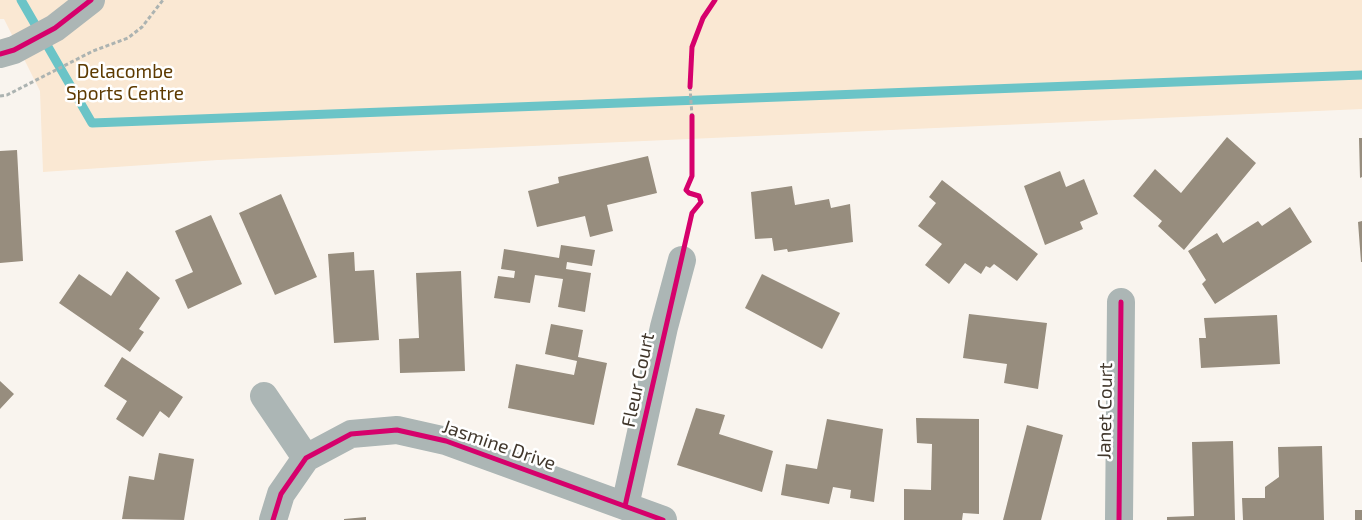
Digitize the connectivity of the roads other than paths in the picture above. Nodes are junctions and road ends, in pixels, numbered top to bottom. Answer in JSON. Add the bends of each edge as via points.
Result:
{"nodes":[{"id":1,"x":91,"y":0,"type":"edge"},
{"id":2,"x":0,"y":54,"type":"edge"},
{"id":3,"x":682,"y":260,"type":"dead end"},
{"id":4,"x":1121,"y":302,"type":"dead end"},
{"id":5,"x":264,"y":396,"type":"dead end"},
{"id":6,"x":306,"y":458,"type":"junction"},
{"id":7,"x":625,"y":506,"type":"junction"},
{"id":8,"x":273,"y":520,"type":"edge"},
{"id":9,"x":663,"y":520,"type":"edge"},
{"id":10,"x":1119,"y":520,"type":"edge"}],
"edges":[{"from":1,"to":2,"type":"street","via":[[55,28]]},
{"from":3,"to":7,"type":"street","name":"Fleur Court"},
{"from":4,"to":10,"type":"street","name":"Janet Court"},
{"from":5,"to":6,"type":"street"},
{"from":6,"to":7,"type":"street","name":"Jasmine Drive","via":[[351,434],[397,430],[446,441]]},
{"from":6,"to":8,"type":"street","name":"Jasmine Drive","via":[[281,494]]},
{"from":7,"to":9,"type":"street","name":"Jasmine Drive"}]}
